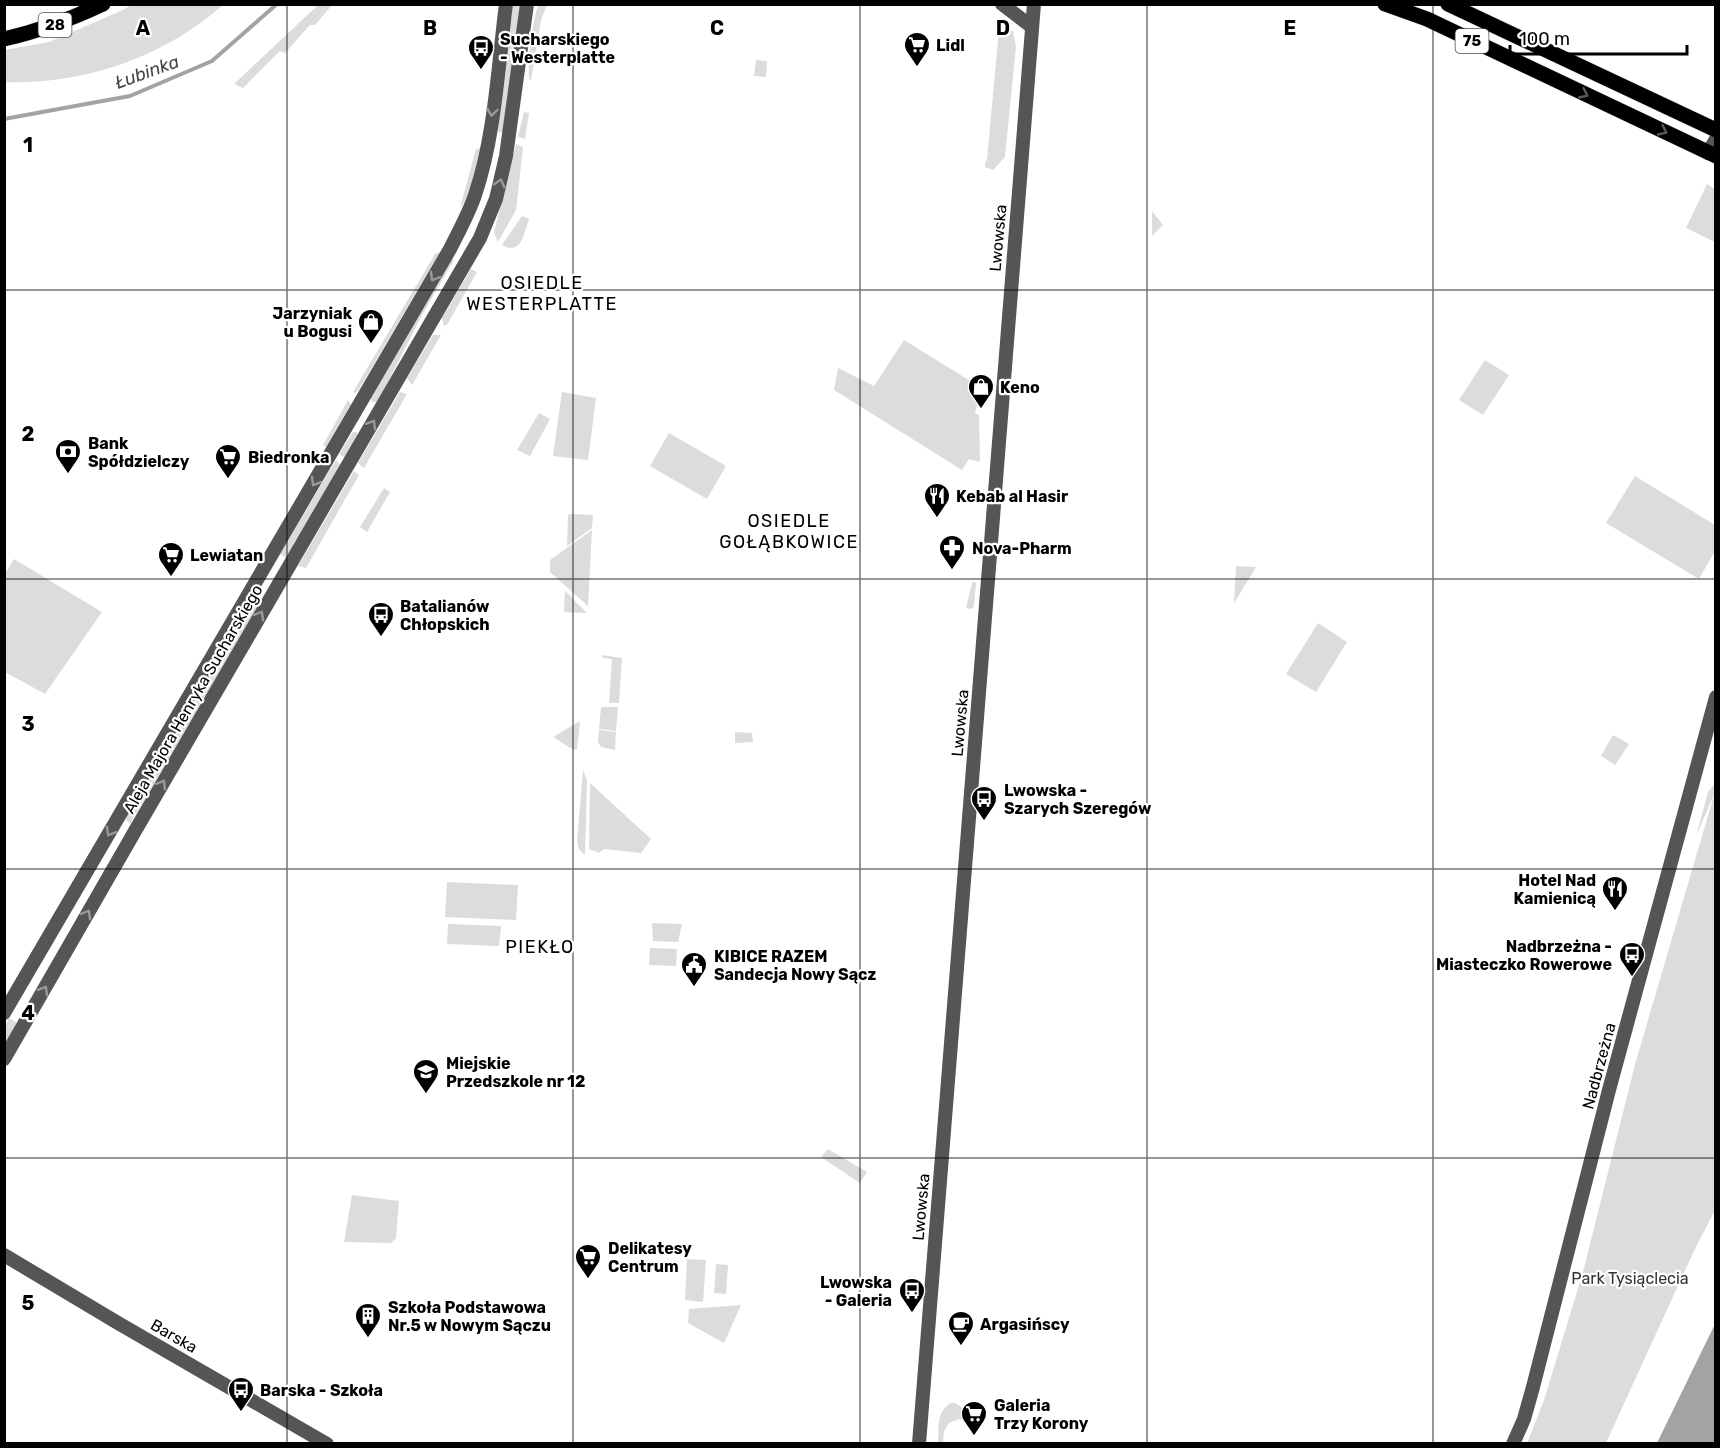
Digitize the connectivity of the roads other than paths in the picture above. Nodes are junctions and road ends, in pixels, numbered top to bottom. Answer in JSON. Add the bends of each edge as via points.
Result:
{"nodes":[{"id":1,"x":104,"y":4,"type":"edge"},
{"id":2,"x":506,"y":4,"type":"edge"},
{"id":3,"x":527,"y":4,"type":"edge"},
{"id":4,"x":533,"y":4,"type":"edge"},
{"id":5,"x":1002,"y":4,"type":"edge"},
{"id":6,"x":1034,"y":4,"type":"edge"},
{"id":7,"x":1384,"y":4,"type":"edge"},
{"id":8,"x":1448,"y":4,"type":"edge"},
{"id":9,"x":526,"y":20,"type":"junction"},
{"id":10,"x":1032,"y":27,"type":"junction"},
{"id":11,"x":4,"y":39,"type":"edge"},
{"id":12,"x":1716,"y":130,"type":"edge"},
{"id":13,"x":1713,"y":150,"type":"edge"},
{"id":14,"x":1716,"y":697,"type":"edge"},
{"id":15,"x":4,"y":1013,"type":"edge"},
{"id":16,"x":4,"y":1059,"type":"edge"},
{"id":17,"x":4,"y":1255,"type":"edge"},
{"id":18,"x":327,"y":1443,"type":"edge"},
{"id":19,"x":919,"y":1443,"type":"edge"},
{"id":20,"x":1513,"y":1443,"type":"edge"}],
"edges":[{"from":1,"to":11,"type":"main road","number":"28","via":[[63,23]]},
{"from":2,"to":15,"type":"street","name":"Aleja Majora Henryka Sucharskiego","one_way":true,"via":[[483,167],[458,233]]},
{"from":3,"to":9,"type":"street","name":"Aleja Majora Henryka Sucharskiego"},
{"from":4,"to":9,"type":"street","name":"Aleja Majora Henryka Sucharskiego"},
{"from":5,"to":10,"type":"street"},
{"from":6,"to":10,"type":"street","name":"Lwowska"},
{"from":7,"to":13,"type":"main road","number":"75","one_way":true,"via":[[1427,19]]},
{"from":8,"to":12,"type":"main road","number":"75"},
{"from":16,"to":9,"type":"street","name":"Aleja Majora Henryka Sucharskiego","one_way":true,"via":[[480,238],[502,177]]},
{"from":10,"to":19,"type":"street","name":"Lwowska"},
{"from":14,"to":20,"type":"street","name":"Nadbrzeżna","via":[[1533,1388]]},
{"from":17,"to":18,"type":"street","name":"Barska"}]}
